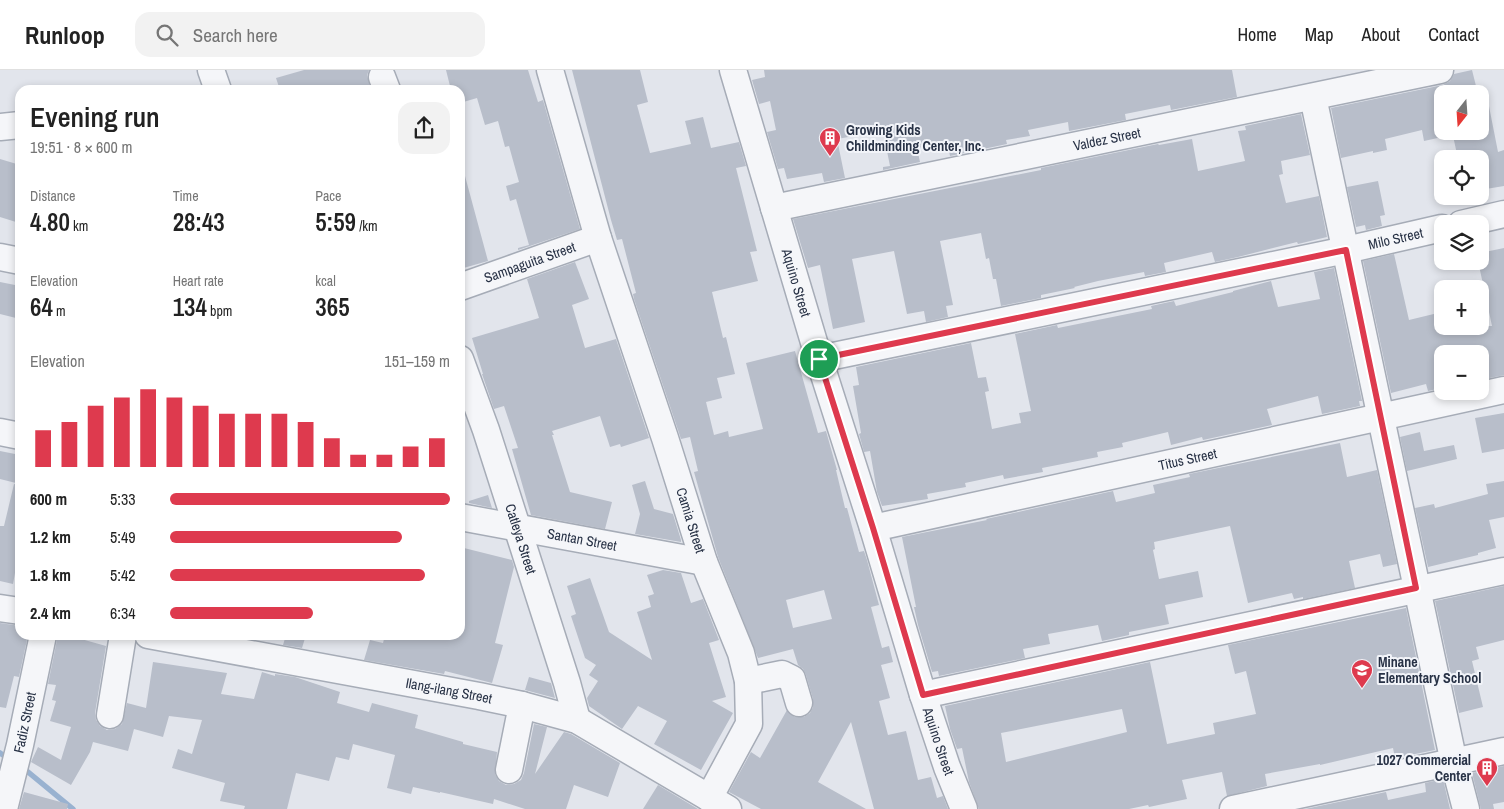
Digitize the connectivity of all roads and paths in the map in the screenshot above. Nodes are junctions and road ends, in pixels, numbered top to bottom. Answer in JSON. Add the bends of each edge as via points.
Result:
{"nodes":[{"id":1,"x":211,"y":70,"type":"edge"},
{"id":2,"x":550,"y":70,"type":"edge"},
{"id":3,"x":734,"y":70,"type":"edge"},
{"id":4,"x":1440,"y":70,"type":"edge"},
{"id":5,"x":216,"y":85,"type":"edge"},
{"id":6,"x":1313,"y":97,"type":"junction"},
{"id":7,"x":15,"y":126,"type":"edge"},
{"id":8,"x":0,"y":127,"type":"edge"},
{"id":9,"x":774,"y":208,"type":"junction"},
{"id":10,"x":1504,"y":214,"type":"edge"},
{"id":11,"x":1489,"y":217,"type":"edge"},
{"id":12,"x":1434,"y":230,"type":"edge"},
{"id":13,"x":598,"y":238,"type":"junction"},
{"id":14,"x":1346,"y":250,"type":"junction"},
{"id":15,"x":0,"y":257,"type":"edge"},
{"id":16,"x":15,"y":260,"type":"edge"},
{"id":17,"x":465,"y":285,"type":"edge"},
{"id":18,"x":819,"y":359,"type":"junction"},
{"id":19,"x":465,"y":373,"type":"edge"},
{"id":20,"x":1504,"y":390,"type":"edge"},
{"id":21,"x":1381,"y":417,"type":"junction"},
{"id":22,"x":0,"y":432,"type":"edge"},
{"id":23,"x":15,"y":435,"type":"edge"},
{"id":24,"x":465,"y":519,"type":"edge"},
{"id":25,"x":518,"y":528,"type":"junction"},
{"id":26,"x":873,"y":528,"type":"junction"},
{"id":27,"x":704,"y":562,"type":"junction"},
{"id":28,"x":1504,"y":571,"type":"edge"},
{"id":29,"x":1416,"y":588,"type":"junction"},
{"id":30,"x":0,"y":608,"type":"edge"},
{"id":31,"x":15,"y":611,"type":"edge"},
{"id":32,"x":42,"y":640,"type":"edge"},
{"id":33,"x":122,"y":640,"type":"edge"},
{"id":34,"x":193,"y":640,"type":"edge"},
{"id":35,"x":748,"y":681,"type":"junction"},
{"id":36,"x":923,"y":695,"type":"junction"},
{"id":37,"x":799,"y":703,"type":"dead end"},
{"id":38,"x":522,"y":705,"type":"junction"},
{"id":39,"x":110,"y":715,"type":"dead end"},
{"id":40,"x":577,"y":720,"type":"junction"},
{"id":41,"x":1504,"y":751,"type":"edge"},
{"id":42,"x":1454,"y":762,"type":"junction"},
{"id":43,"x":509,"y":770,"type":"dead end"},
{"id":44,"x":6,"y":798,"type":"edge"},
{"id":45,"x":718,"y":803,"type":"edge"},
{"id":46,"x":964,"y":809,"type":"edge"},
{"id":47,"x":1233,"y":809,"type":"edge"},
{"id":48,"x":1466,"y":809,"type":"edge"}],
"edges":[{"from":1,"to":5,"type":"street"},
{"from":2,"to":13,"type":"street","name":"Camia Street"},
{"from":3,"to":9,"type":"street","name":"Aquino Street"},
{"from":4,"to":6,"type":"street","name":"Valdez Street"},
{"from":6,"to":9,"type":"street","name":"Valdez Street"},
{"from":6,"to":14,"type":"street"},
{"from":7,"to":8,"type":"street"},
{"from":9,"to":18,"type":"street","name":"Aquino Street"},
{"from":10,"to":11,"type":"street"},
{"from":12,"to":14,"type":"street","name":"Milo Street"},
{"from":13,"to":17,"type":"street","name":"Sampaguita Street"},
{"from":13,"to":27,"type":"street","name":"Camia Street"},
{"from":14,"to":18,"type":"street","name":"Milo Street"},
{"from":14,"to":21,"type":"street"},
{"from":15,"to":16,"type":"street"},
{"from":18,"to":26,"type":"street","name":"Aquino Street"},
{"from":19,"to":25,"type":"street","name":"Catleya Street"},
{"from":20,"to":21,"type":"street","name":"Titus Street"},
{"from":21,"to":26,"type":"street","name":"Titus Street"},
{"from":21,"to":29,"type":"street"},
{"from":22,"to":23,"type":"street"},
{"from":24,"to":25,"type":"street","name":"Santan Street"},
{"from":25,"to":27,"type":"street","name":"Santan Street"},
{"from":25,"to":40,"type":"street","name":"Catleya Street"},
{"from":26,"to":36,"type":"street","name":"Aquino Street"},
{"from":27,"to":35,"type":"street","name":"Camia Street","via":[[741,653]]},
{"from":28,"to":29,"type":"street"},
{"from":29,"to":36,"type":"street"},
{"from":29,"to":42,"type":"street"},
{"from":30,"to":31,"type":"street"},
{"from":32,"to":44,"type":"street","name":"Fadiz Street"},
{"from":33,"to":39,"type":"street"},
{"from":34,"to":38,"type":"street","name":"Ilang-ilang Street"},
{"from":35,"to":37,"type":"street","via":[[782,674],[792,679]]},
{"from":35,"to":45,"type":"street","name":"Camia Street","via":[[748,724]]},
{"from":36,"to":46,"type":"street","name":"Aquino Street"},
{"from":38,"to":40,"type":"street","name":"Ilang-ilang Street"},
{"from":38,"to":43,"type":"street"},
{"from":40,"to":45,"type":"street","name":"Ilang-ilang Street"},
{"from":41,"to":42,"type":"street"},
{"from":42,"to":47,"type":"street"},
{"from":42,"to":48,"type":"street"}]}
